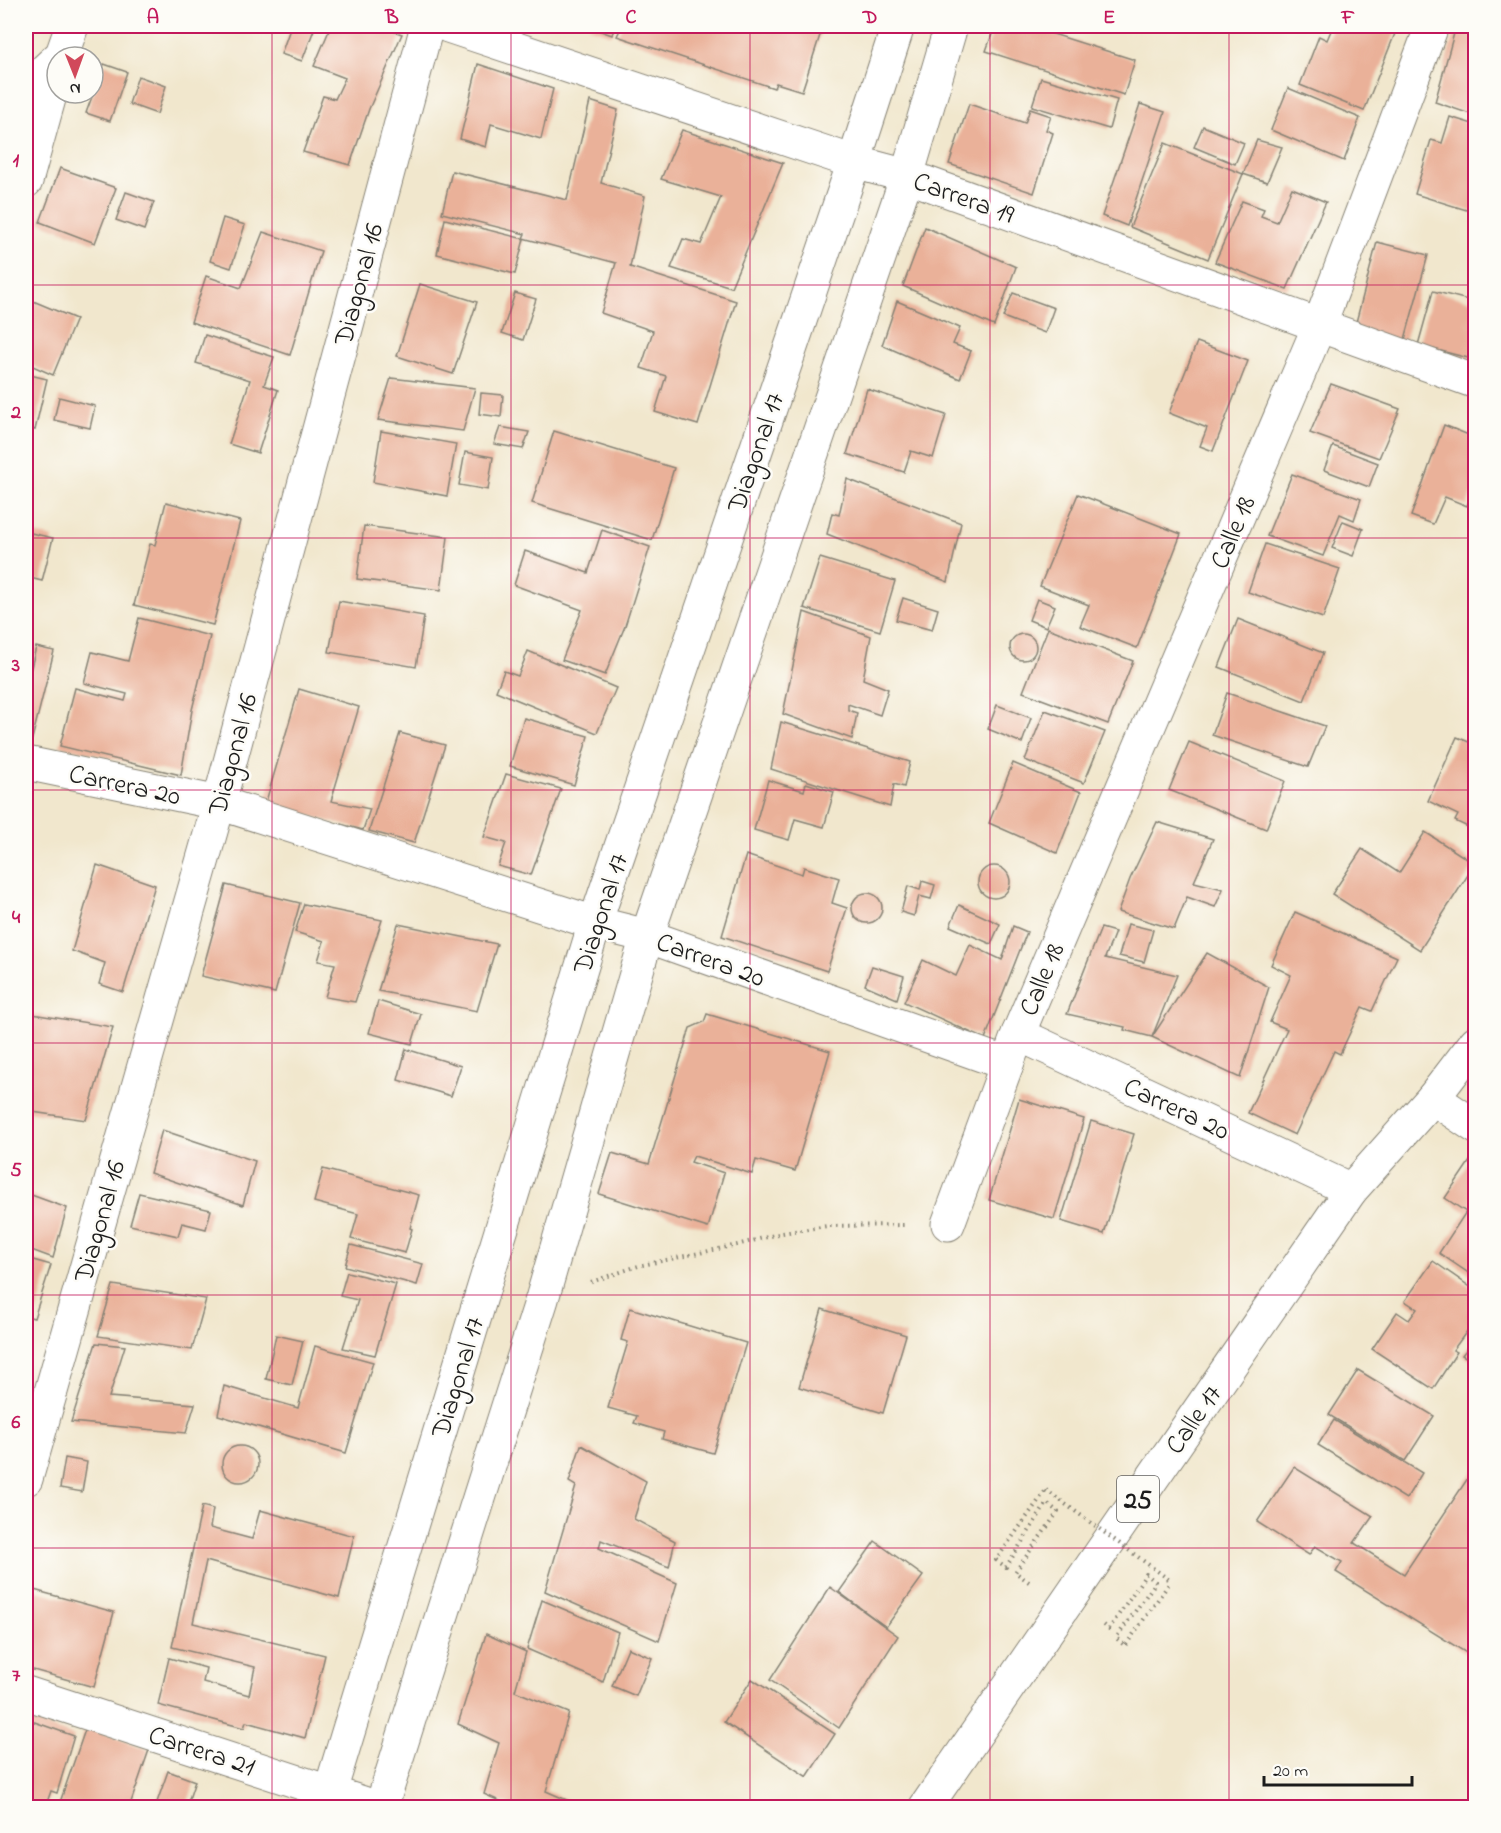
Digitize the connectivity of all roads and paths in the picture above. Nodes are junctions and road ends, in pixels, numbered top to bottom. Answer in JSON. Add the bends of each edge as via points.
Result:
{"nodes":[{"id":1,"x":427,"y":26,"type":"edge"},
{"id":2,"x":448,"y":26,"type":"edge"},
{"id":3,"x":898,"y":26,"type":"edge"},
{"id":4,"x":951,"y":26,"type":"edge"},
{"id":5,"x":1432,"y":26,"type":"edge"},
{"id":6,"x":45,"y":70,"type":"edge"},
{"id":7,"x":26,"y":88,"type":"edge"},
{"id":8,"x":47,"y":105,"type":"edge"},
{"id":9,"x":854,"y":162,"type":"junction"},
{"id":10,"x":907,"y":176,"type":"junction"},
{"id":11,"x":26,"y":181,"type":"edge"},
{"id":12,"x":1319,"y":326,"type":"junction"},
{"id":13,"x":1476,"y":382,"type":"edge"},
{"id":14,"x":26,"y":763,"type":"edge"},
{"id":15,"x":219,"y":804,"type":"junction"},
{"id":16,"x":596,"y":923,"type":"junction"},
{"id":17,"x":647,"y":936,"type":"junction"},
{"id":18,"x":1018,"y":1034,"type":"junction"},
{"id":19,"x":1476,"y":1041,"type":"edge"},
{"id":20,"x":1006,"y":1064,"type":"junction"},
{"id":21,"x":1433,"y":1098,"type":"junction"},
{"id":22,"x":1476,"y":1127,"type":"edge"},
{"id":23,"x":1351,"y":1190,"type":"junction"},
{"id":24,"x":948,"y":1224,"type":"joint"},
{"id":25,"x":542,"y":1299,"type":"junction"},
{"id":26,"x":26,"y":1479,"type":"edge"},
{"id":27,"x":1065,"y":1604,"type":"junction"},
{"id":28,"x":26,"y":1693,"type":"edge"},
{"id":29,"x":328,"y":1800,"type":"edge"},
{"id":30,"x":380,"y":1808,"type":"edge"},
{"id":31,"x":925,"y":1808,"type":"edge"}],
"edges":[{"from":1,"to":15,"type":"main road","name":"Diagonal 16"},
{"from":2,"to":9,"type":"main road","name":"Carrera 19"},
{"from":3,"to":9,"type":"main road","name":"Diagonal 17"},
{"from":4,"to":10,"type":"main road","name":"Diagonal 17"},
{"from":5,"to":12,"type":"main road","name":"Calle 18"},
{"from":6,"to":7,"type":"main road"},
{"from":8,"to":11,"type":"main road"},
{"from":9,"to":10,"type":"main road","name":"Carrera 19"},
{"from":9,"to":16,"type":"main road","name":"Diagonal 17"},
{"from":10,"to":12,"type":"main road","name":"Carrera 19"},
{"from":10,"to":17,"type":"main road","name":"Diagonal 17"},
{"from":12,"to":13,"type":"main road","name":"Carrera 19"},
{"from":12,"to":18,"type":"main road","name":"Calle 18"},
{"from":14,"to":15,"type":"main road","name":"Carrera 20"},
{"from":15,"to":16,"type":"main road","name":"Carrera 20"},
{"from":15,"to":26,"type":"main road","name":"Diagonal 16"},
{"from":16,"to":17,"type":"main road","name":"Carrera 20"},
{"from":16,"to":29,"type":"main road","name":"Diagonal 17"},
{"from":17,"to":20,"type":"main road","name":"Carrera 20"},
{"from":17,"to":25,"type":"main road","name":"Diagonal 17"},
{"from":18,"to":20,"type":"main road"},
{"from":18,"to":23,"type":"main road","name":"Carrera 20"},
{"from":19,"to":21,"type":"main road","name":"Calle 17","number":"25"},
{"from":20,"to":24,"type":"main road"},
{"from":21,"to":22,"type":"main road"},
{"from":21,"to":23,"type":"main road","name":"Calle 17","number":"25"},
{"from":23,"to":27,"type":"main road","name":"Calle 17","number":"25"},
{"from":24,"to":25,"type":"path","via":[[826,1226],[782,1233],[638,1266]]},
{"from":25,"to":30,"type":"main road","name":"Diagonal 17"},
{"from":27,"to":27,"type":"path","bridge":true,"via":[[1109,1629],[1146,1574],[1156,1582],[1116,1638],[1125,1646],[1171,1581],[1046,1490],[996,1560],[1005,1566],[1047,1503],[1058,1512],[1015,1572]]},
{"from":27,"to":31,"type":"main road","name":"Calle 17","number":"25"},
{"from":28,"to":29,"type":"main road","name":"Carrera 21"},
{"from":29,"to":30,"type":"main road","name":"Carrera 21"}]}
